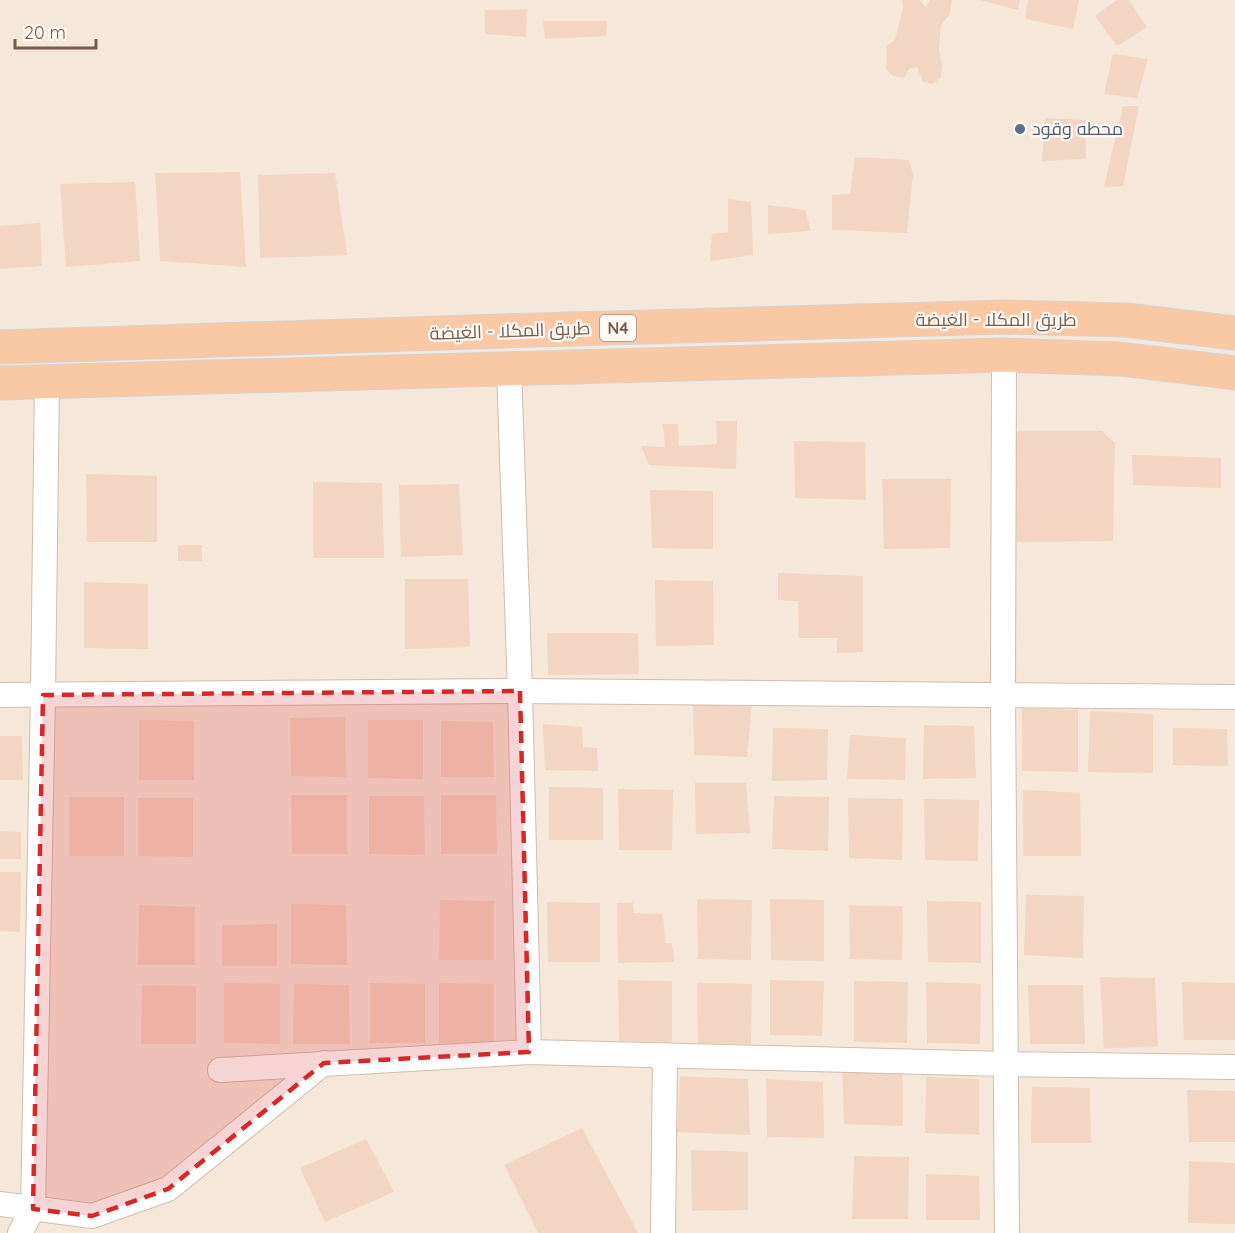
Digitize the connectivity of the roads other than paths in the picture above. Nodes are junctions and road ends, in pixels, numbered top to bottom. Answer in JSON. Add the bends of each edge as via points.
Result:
{"nodes":[{"id":1,"x":1003,"y":317,"type":"junction"},
{"id":2,"x":1235,"y":333,"type":"edge"},
{"id":3,"x":0,"y":347,"type":"edge"},
{"id":4,"x":1004,"y":355,"type":"junction"},
{"id":5,"x":509,"y":368,"type":"junction"},
{"id":6,"x":1235,"y":373,"type":"edge"},
{"id":7,"x":46,"y":382,"type":"junction"},
{"id":8,"x":0,"y":384,"type":"edge"},
{"id":9,"x":520,"y":691,"type":"junction"},
{"id":10,"x":0,"y":695,"type":"edge"},
{"id":11,"x":43,"y":695,"type":"junction"},
{"id":12,"x":1004,"y":695,"type":"junction"},
{"id":13,"x":1235,"y":697,"type":"edge"},
{"id":14,"x":529,"y":1052,"type":"junction"},
{"id":15,"x":665,"y":1055,"type":"junction"},
{"id":16,"x":324,"y":1063,"type":"junction"},
{"id":17,"x":1006,"y":1065,"type":"junction"},
{"id":18,"x":1235,"y":1067,"type":"edge"},
{"id":19,"x":220,"y":1070,"type":"dead end"},
{"id":20,"x":0,"y":1204,"type":"edge"},
{"id":21,"x":33,"y":1209,"type":"junction"},
{"id":22,"x":20,"y":1233,"type":"edge"},
{"id":23,"x":663,"y":1233,"type":"edge"},
{"id":24,"x":1007,"y":1233,"type":"edge"}],
"edges":[{"from":1,"to":2,"type":"highway","name":"طريق المكلا - الغيضة","number":"N4","via":[[1126,320]]},
{"from":1,"to":3,"type":"highway","name":"طريق المكلا - الغيضة","number":"N4"},
{"from":1,"to":4,"type":"highway"},
{"from":4,"to":5,"type":"highway","name":"طريق المكلا - الغيضة","number":"N4"},
{"from":4,"to":6,"type":"highway","name":"طريق المكلا - الغيضة","number":"N4","via":[[1120,359]]},
{"from":4,"to":12,"type":"street"},
{"from":5,"to":7,"type":"highway","name":"طريق المكلا - الغيضة","number":"N4"},
{"from":5,"to":9,"type":"street"},
{"from":7,"to":8,"type":"highway","name":"طريق المكلا - الغيضة","number":"N4"},
{"from":7,"to":11,"type":"street"},
{"from":9,"to":11,"type":"street"},
{"from":9,"to":12,"type":"street"},
{"from":9,"to":14,"type":"street"},
{"from":10,"to":11,"type":"street"},
{"from":11,"to":21,"type":"street"},
{"from":12,"to":13,"type":"street"},
{"from":12,"to":17,"type":"street"},
{"from":14,"to":15,"type":"street"},
{"from":14,"to":16,"type":"street"},
{"from":15,"to":17,"type":"street"},
{"from":15,"to":23,"type":"street"},
{"from":16,"to":19,"type":"street"},
{"from":16,"to":21,"type":"street","via":[[168,1189],[92,1216]]},
{"from":17,"to":18,"type":"street"},
{"from":17,"to":24,"type":"street"},
{"from":20,"to":21,"type":"street"},
{"from":21,"to":22,"type":"street"}]}
